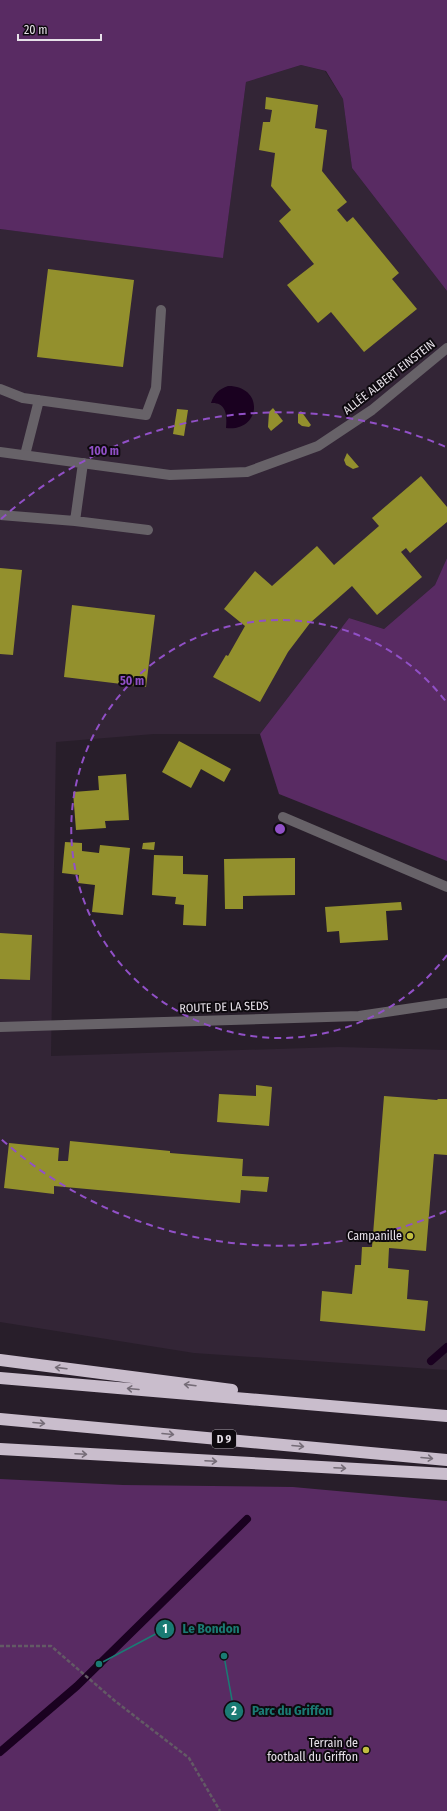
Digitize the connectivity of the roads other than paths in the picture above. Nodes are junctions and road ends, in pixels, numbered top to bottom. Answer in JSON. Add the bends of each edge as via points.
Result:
{"nodes":[{"id":1,"x":161,"y":310,"type":"dead end"},
{"id":2,"x":447,"y":348,"type":"edge"},
{"id":3,"x":0,"y":389,"type":"edge"},
{"id":4,"x":39,"y":400,"type":"junction"},
{"id":5,"x":0,"y":452,"type":"edge"},
{"id":6,"x":25,"y":455,"type":"junction"},
{"id":7,"x":83,"y":463,"type":"junction"},
{"id":8,"x":0,"y":514,"type":"edge"},
{"id":9,"x":75,"y":521,"type":"junction"},
{"id":10,"x":148,"y":530,"type":"dead end"},
{"id":11,"x":283,"y":817,"type":"dead end"},
{"id":12,"x":447,"y":887,"type":"edge"},
{"id":13,"x":447,"y":1003,"type":"edge"},
{"id":14,"x":0,"y":1027,"type":"edge"},
{"id":15,"x":0,"y":1360,"type":"edge"},
{"id":16,"x":0,"y":1378,"type":"edge"},
{"id":17,"x":410,"y":1413,"type":"junction"},
{"id":18,"x":447,"y":1416,"type":"edge"},
{"id":19,"x":0,"y":1419,"type":"edge"},
{"id":20,"x":0,"y":1449,"type":"edge"},
{"id":21,"x":447,"y":1460,"type":"edge"},
{"id":22,"x":447,"y":1474,"type":"edge"}],
"edges":[{"from":1,"to":4,"type":"street","via":[[156,388],[146,415]]},
{"from":2,"to":7,"type":"street","name":"ALLÉE ALBERT EINSTEIN","via":[[372,410],[318,446],[247,472],[170,476]]},
{"from":3,"to":4,"type":"street","via":[[23,398]]},
{"from":4,"to":6,"type":"street"},
{"from":5,"to":6,"type":"street","name":"ALLÉE ALBERT EINSTEIN"},
{"from":6,"to":7,"type":"street","name":"ALLÉE ALBERT EINSTEIN"},
{"from":7,"to":9,"type":"street"},
{"from":8,"to":9,"type":"street"},
{"from":9,"to":10,"type":"street"},
{"from":11,"to":12,"type":"street"},
{"from":13,"to":14,"type":"street","name":"ROUTE DE LA SEDS","via":[[359,1016]]},
{"from":17,"to":15,"type":"highway","one_way":true},
{"from":17,"to":16,"type":"highway","one_way":true},
{"from":17,"to":18,"type":"highway"},
{"from":19,"to":21,"type":"highway","number":"D 9","one_way":true},
{"from":20,"to":22,"type":"highway","one_way":true}]}
